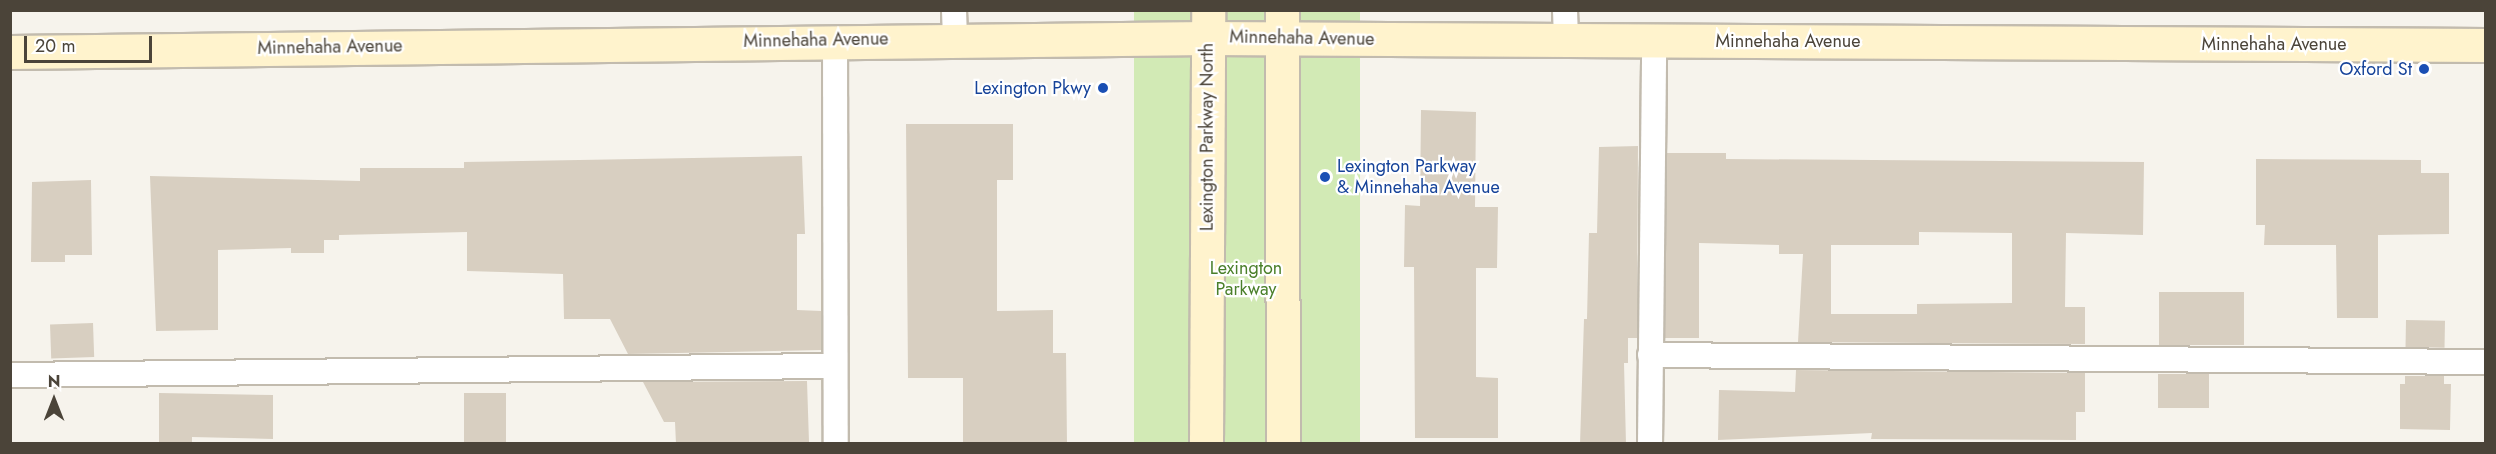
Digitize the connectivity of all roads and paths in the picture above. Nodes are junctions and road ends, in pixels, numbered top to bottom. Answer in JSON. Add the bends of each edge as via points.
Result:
{"nodes":[{"id":1,"x":1208,"y":24,"type":"edge"},
{"id":2,"x":1282,"y":24,"type":"edge"},
{"id":3,"x":955,"y":25,"type":"edge"},
{"id":4,"x":1566,"y":25,"type":"edge"},
{"id":5,"x":835,"y":40,"type":"junction"},
{"id":6,"x":1654,"y":40,"type":"junction"},
{"id":7,"x":2486,"y":45,"type":"edge"},
{"id":8,"x":10,"y":52,"type":"edge"},
{"id":9,"x":1650,"y":355,"type":"junction"},
{"id":10,"x":2486,"y":362,"type":"edge"},
{"id":11,"x":835,"y":366,"type":"junction"},
{"id":12,"x":10,"y":375,"type":"edge"},
{"id":13,"x":836,"y":444,"type":"edge"},
{"id":14,"x":1206,"y":444,"type":"edge"},
{"id":15,"x":1283,"y":444,"type":"edge"},
{"id":16,"x":1650,"y":444,"type":"edge"}],
"edges":[{"from":1,"to":2,"type":"street","name":"Minnehaha Avenue"},
{"from":1,"to":3,"type":"street","name":"Minnehaha Avenue"},
{"from":1,"to":14,"type":"street","name":"Lexington Parkway North"},
{"from":2,"to":4,"type":"street","name":"Minnehaha Avenue"},
{"from":2,"to":15,"type":"street"},
{"from":3,"to":5,"type":"street","name":"Minnehaha Avenue"},
{"from":4,"to":6,"type":"street","name":"Minnehaha Avenue"},
{"from":5,"to":8,"type":"street","name":"Minnehaha Avenue"},
{"from":5,"to":11,"type":"lane"},
{"from":6,"to":7,"type":"street","name":"Minnehaha Avenue"},
{"from":6,"to":9,"type":"lane"},
{"from":9,"to":10,"type":"lane"},
{"from":9,"to":16,"type":"lane"},
{"from":11,"to":12,"type":"lane"},
{"from":11,"to":13,"type":"lane"}]}
